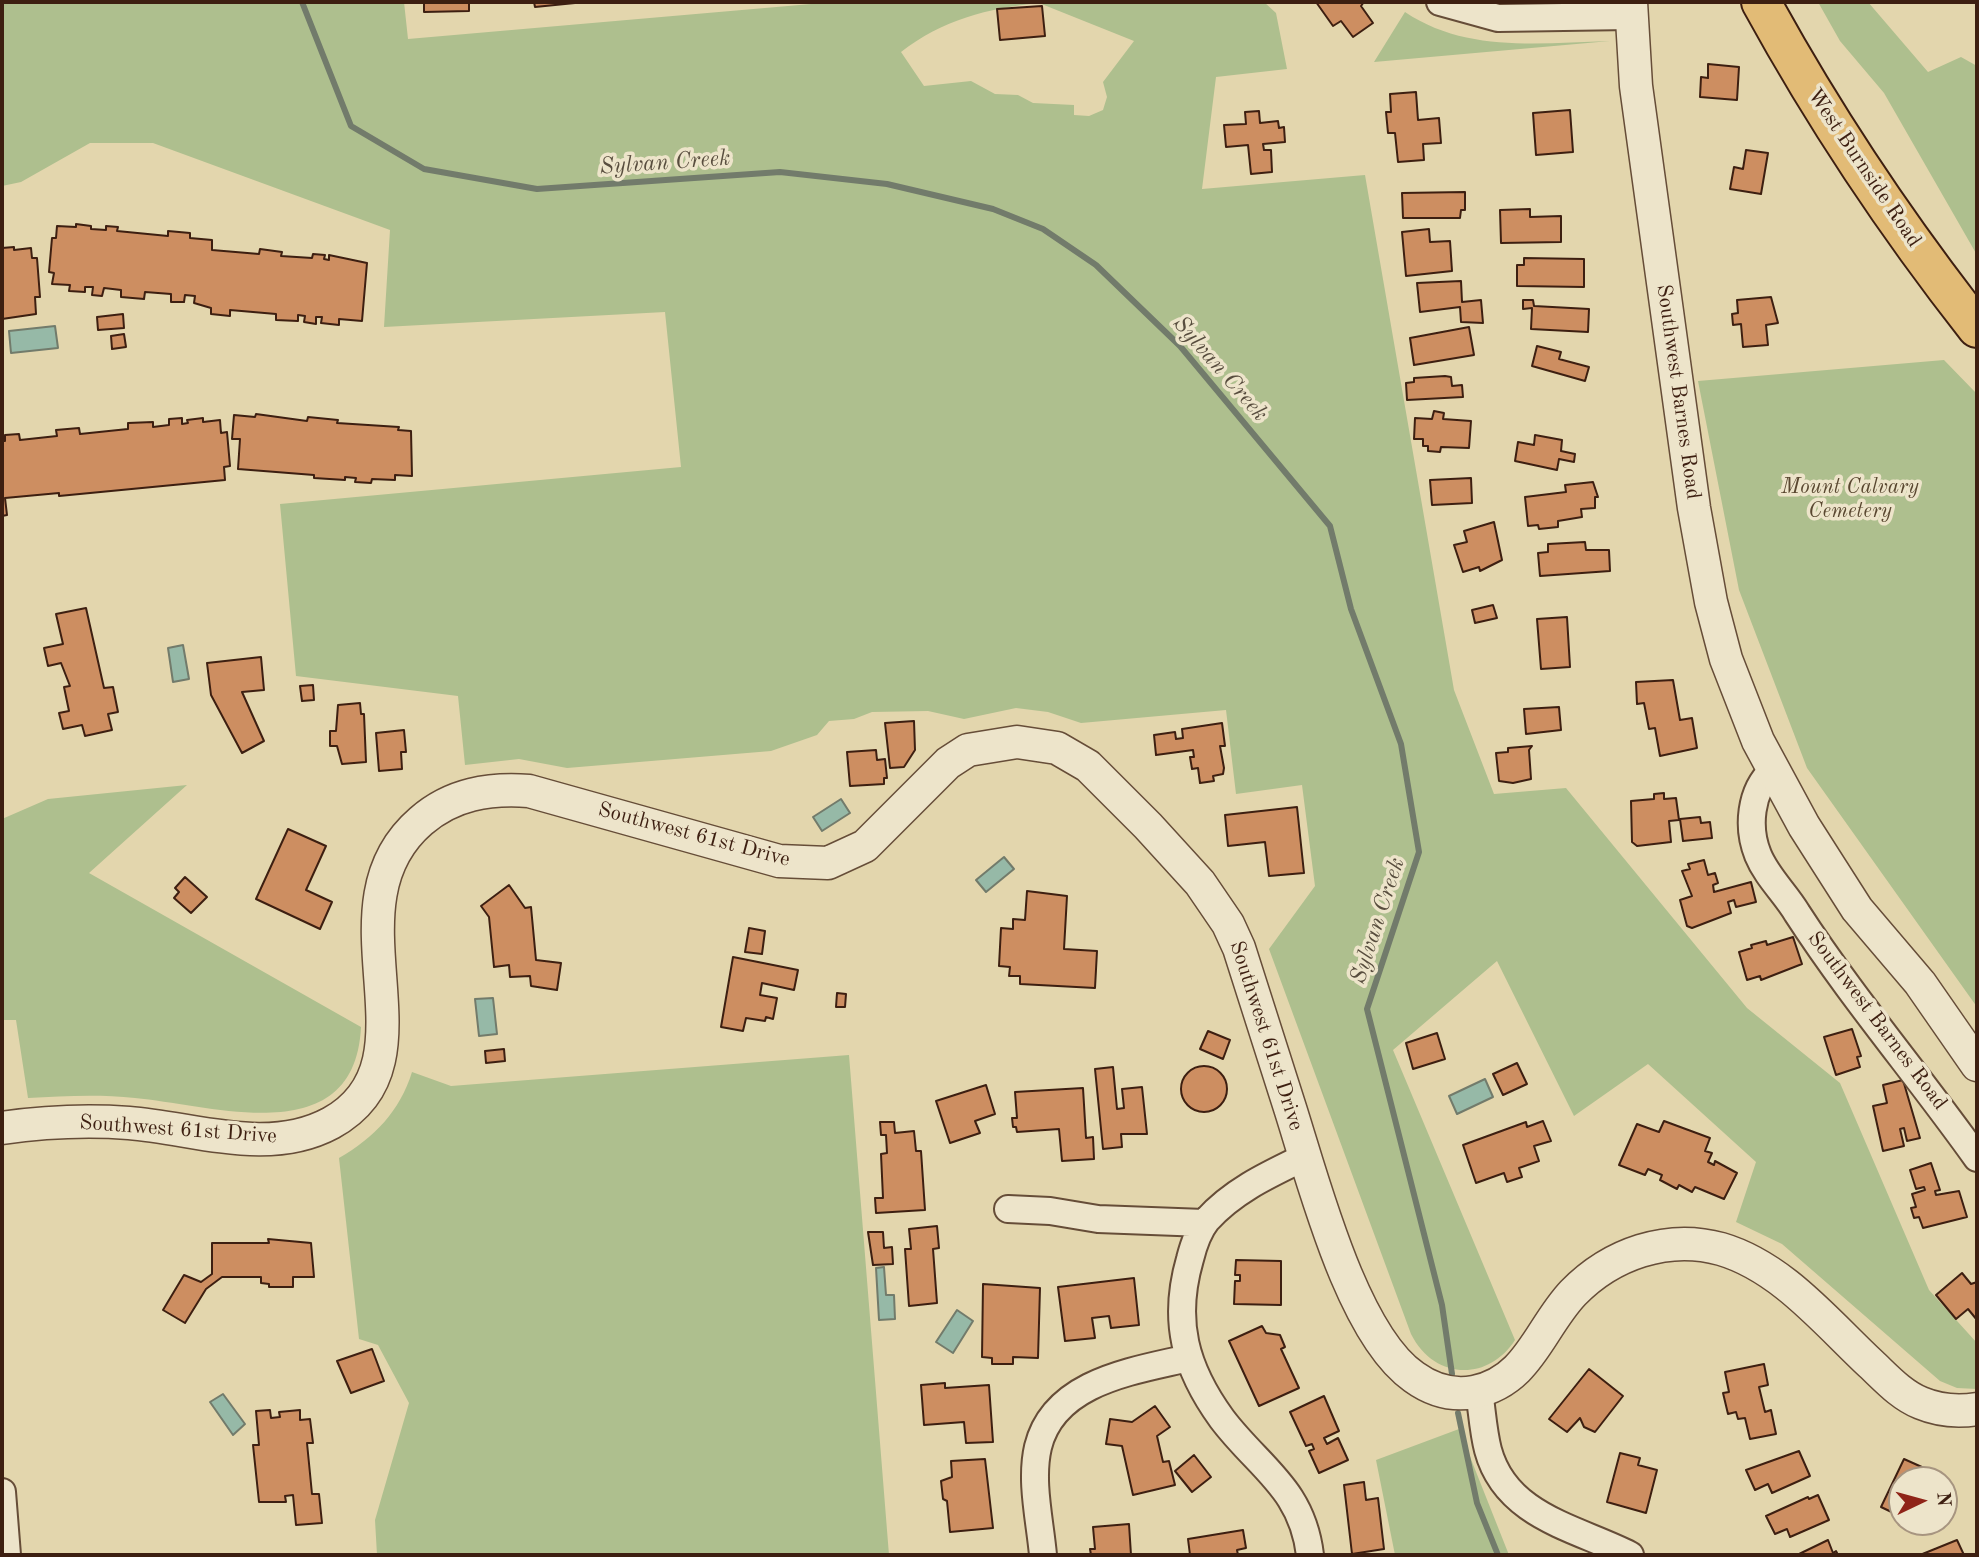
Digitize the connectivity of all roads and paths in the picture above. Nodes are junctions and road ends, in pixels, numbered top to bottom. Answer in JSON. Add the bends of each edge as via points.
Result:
{"nodes":[{"id":1,"x":1440,"y":2,"type":"edge"},
{"id":2,"x":1762,"y":2,"type":"edge"},
{"id":3,"x":1631,"y":9,"type":"edge"},
{"id":4,"x":1977,"y":328,"type":"edge"},
{"id":5,"x":1772,"y":771,"type":"junction"},
{"id":6,"x":1977,"y":1065,"type":"edge"},
{"id":7,"x":2,"y":1128,"type":"edge"},
{"id":8,"x":1305,"y":1157,"type":"junction"},
{"id":9,"x":1977,"y":1158,"type":"edge"},
{"id":10,"x":1008,"y":1209,"type":"dead end"},
{"id":11,"x":1205,"y":1223,"type":"junction"},
{"id":12,"x":1188,"y":1358,"type":"junction"},
{"id":13,"x":1479,"y":1391,"type":"junction"},
{"id":14,"x":1977,"y":1409,"type":"edge"},
{"id":15,"x":2,"y":1492,"type":"edge"},
{"id":16,"x":7,"y":1555,"type":"edge"},
{"id":17,"x":1043,"y":1555,"type":"edge"},
{"id":18,"x":1310,"y":1555,"type":"edge"},
{"id":19,"x":1630,"y":1555,"type":"edge"}],
"edges":[{"from":1,"to":3,"type":"street","via":[[1498,18]]},
{"from":2,"to":4,"type":"main road","name":"West Burnside Road","via":[[1796,67],[1848,148]]},
{"from":3,"to":5,"type":"street","name":"Southwest Barnes Road","via":[[1637,98],[1704,569],[1729,668]]},
{"from":5,"to":6,"type":"street","name":"Southwest Barnes Road","via":[[1857,909],[1920,983]]},
{"from":5,"to":9,"type":"street","name":"Southwest Barnes Road","via":[[1755,796],[1752,812],[1758,854],[1824,957],[1919,1076]]},
{"from":7,"to":8,"type":"street","name":"Southwest 61st Drive","via":[[108,1122],[264,1140],[300,1134],[334,1121],[363,1093],[381,1054],[384,1032],[377,905],[387,863],[416,825],[456,799],[490,791],[529,791],[779,860],[828,863],[865,846],[958,755],[978,747],[1017,742],[1056,748],[1088,766],[1148,825],[1215,904],[1239,948]]},
{"from":8,"to":11,"type":"street","via":[[1253,1183]]},
{"from":8,"to":13,"type":"street","name":"Southwest 61st Drive","via":[[1354,1289],[1387,1351],[1411,1375],[1440,1391]]},
{"from":10,"to":11,"type":"street","via":[[1098,1219]]},
{"from":11,"to":12,"type":"street","via":[[1192,1251],[1181,1299]]},
{"from":12,"to":17,"type":"street","via":[[1110,1377],[1067,1402],[1048,1421],[1038,1447],[1036,1474]]},
{"from":12,"to":18,"type":"street","via":[[1224,1421],[1290,1495],[1308,1537]]},
{"from":13,"to":14,"type":"street","name":"Southwest 61st Drive","via":[[1519,1370],[1570,1296],[1601,1269],[1645,1249],[1684,1244],[1732,1253],[1764,1269],[1904,1394],[1947,1411]]},
{"from":13,"to":19,"type":"street","via":[[1488,1452],[1519,1502]]},
{"from":15,"to":16,"type":"street"}]}
